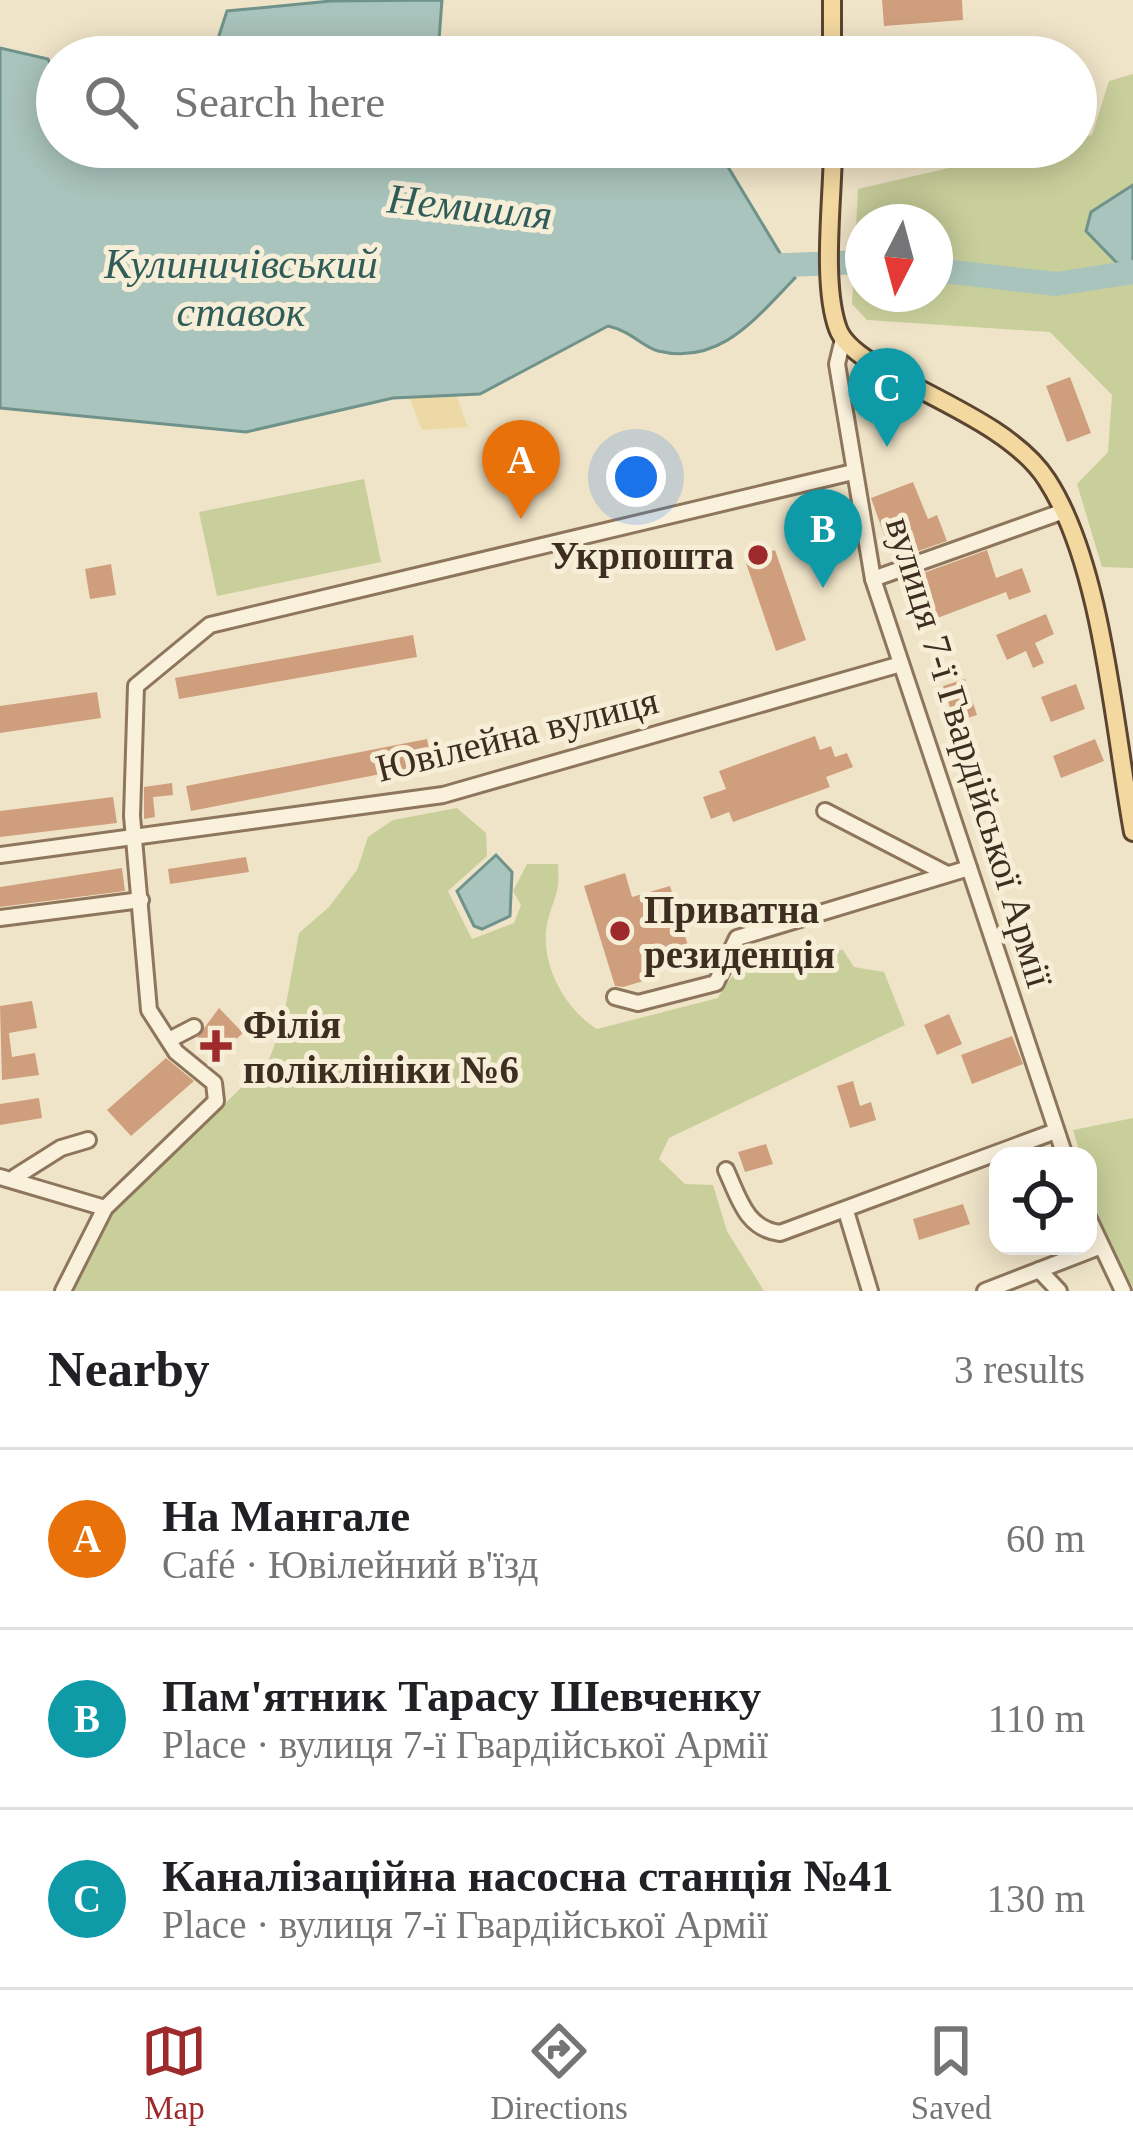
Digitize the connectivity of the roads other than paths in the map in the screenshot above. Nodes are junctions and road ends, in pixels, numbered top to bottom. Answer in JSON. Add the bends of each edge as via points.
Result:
{"nodes":[{"id":1,"x":832,"y":0,"type":"edge"},
{"id":2,"x":832,"y":36,"type":"edge"},
{"id":3,"x":833,"y":168,"type":"edge"},
{"id":4,"x":843,"y":339,"type":"junction"},
{"id":5,"x":853,"y":472,"type":"junction"},
{"id":6,"x":1064,"y":512,"type":"junction"},
{"id":7,"x":873,"y":579,"type":"junction"},
{"id":8,"x":902,"y":664,"type":"junction"},
{"id":9,"x":825,"y":811,"type":"dead end"},
{"id":10,"x":1133,"y":832,"type":"edge"},
{"id":11,"x":136,"y":838,"type":"junction"},
{"id":12,"x":0,"y":855,"type":"edge"},
{"id":13,"x":969,"y":868,"type":"junction"},
{"id":14,"x":946,"y":874,"type":"junction"},
{"id":15,"x":141,"y":901,"type":"junction"},
{"id":16,"x":0,"y":918,"type":"edge"},
{"id":17,"x":615,"y":997,"type":"dead end"},
{"id":18,"x":194,"y":1028,"type":"dead end"},
{"id":19,"x":169,"y":1040,"type":"junction"},
{"id":20,"x":1056,"y":1131,"type":"junction"},
{"id":21,"x":88,"y":1140,"type":"dead end"},
{"id":22,"x":1062,"y":1147,"type":"edge"},
{"id":23,"x":725,"y":1170,"type":"dead end"},
{"id":24,"x":5,"y":1178,"type":"edge"},
{"id":25,"x":105,"y":1208,"type":"junction"},
{"id":26,"x":846,"y":1211,"type":"junction"},
{"id":27,"x":1097,"y":1241,"type":"edge"},
{"id":28,"x":1099,"y":1246,"type":"junction"},
{"id":29,"x":1039,"y":1270,"type":"junction"},
{"id":30,"x":63,"y":1291,"type":"edge"},
{"id":31,"x":870,"y":1291,"type":"edge"},
{"id":32,"x":985,"y":1291,"type":"edge"},
{"id":33,"x":1059,"y":1291,"type":"edge"},
{"id":34,"x":1123,"y":1291,"type":"edge"}],
"edges":[{"from":1,"to":2,"type":"main road"},
{"from":3,"to":4,"type":"main road","name":"вулиця 7-ї Гвардійської Армії","via":[[833,296]]},
{"from":4,"to":5,"type":"street","name":"вулиця 7-ї Гвардійської Армії","via":[[837,364]]},
{"from":4,"to":6,"type":"main road","via":[[857,356],[998,430],[1044,474]]},
{"from":5,"to":7,"type":"street","name":"вулиця 7-ї Гвардійської Армії"},
{"from":5,"to":11,"type":"street","via":[[210,626],[136,686]]},
{"from":6,"to":7,"type":"street"},
{"from":6,"to":10,"type":"main road","via":[[1090,593]]},
{"from":7,"to":8,"type":"street","name":"вулиця 7-ї Гвардійської Армії"},
{"from":8,"to":11,"type":"street","name":"Ювілейна вулиця","via":[[443,795]]},
{"from":8,"to":13,"type":"street","name":"вулиця 7-ї Гвардійської Армії"},
{"from":9,"to":14,"type":"street"},
{"from":11,"to":12,"type":"street","name":"Ювілейна вулиця"},
{"from":11,"to":15,"type":"street"},
{"from":13,"to":14,"type":"street"},
{"from":13,"to":20,"type":"street","name":"вулиця 7-ї Гвардійської Армії"},
{"from":14,"to":17,"type":"street","via":[[737,938],[716,983],[638,1003]]},
{"from":15,"to":16,"type":"street"},
{"from":15,"to":19,"type":"street","via":[[149,1010]]},
{"from":18,"to":19,"type":"street"},
{"from":19,"to":25,"type":"street","via":[[214,1083],[216,1101]]},
{"from":20,"to":22,"type":"street","name":"вулиця 7-ї Гвардійської Армії"},
{"from":20,"to":26,"type":"street"},
{"from":21,"to":24,"type":"street"},
{"from":23,"to":26,"type":"street","via":[[762,1231],[780,1233]]},
{"from":24,"to":25,"type":"street"},
{"from":25,"to":30,"type":"street"},
{"from":26,"to":31,"type":"street"},
{"from":27,"to":28,"type":"street"},
{"from":28,"to":29,"type":"street"},
{"from":28,"to":34,"type":"street"},
{"from":29,"to":32,"type":"street"},
{"from":29,"to":33,"type":"street"}]}
